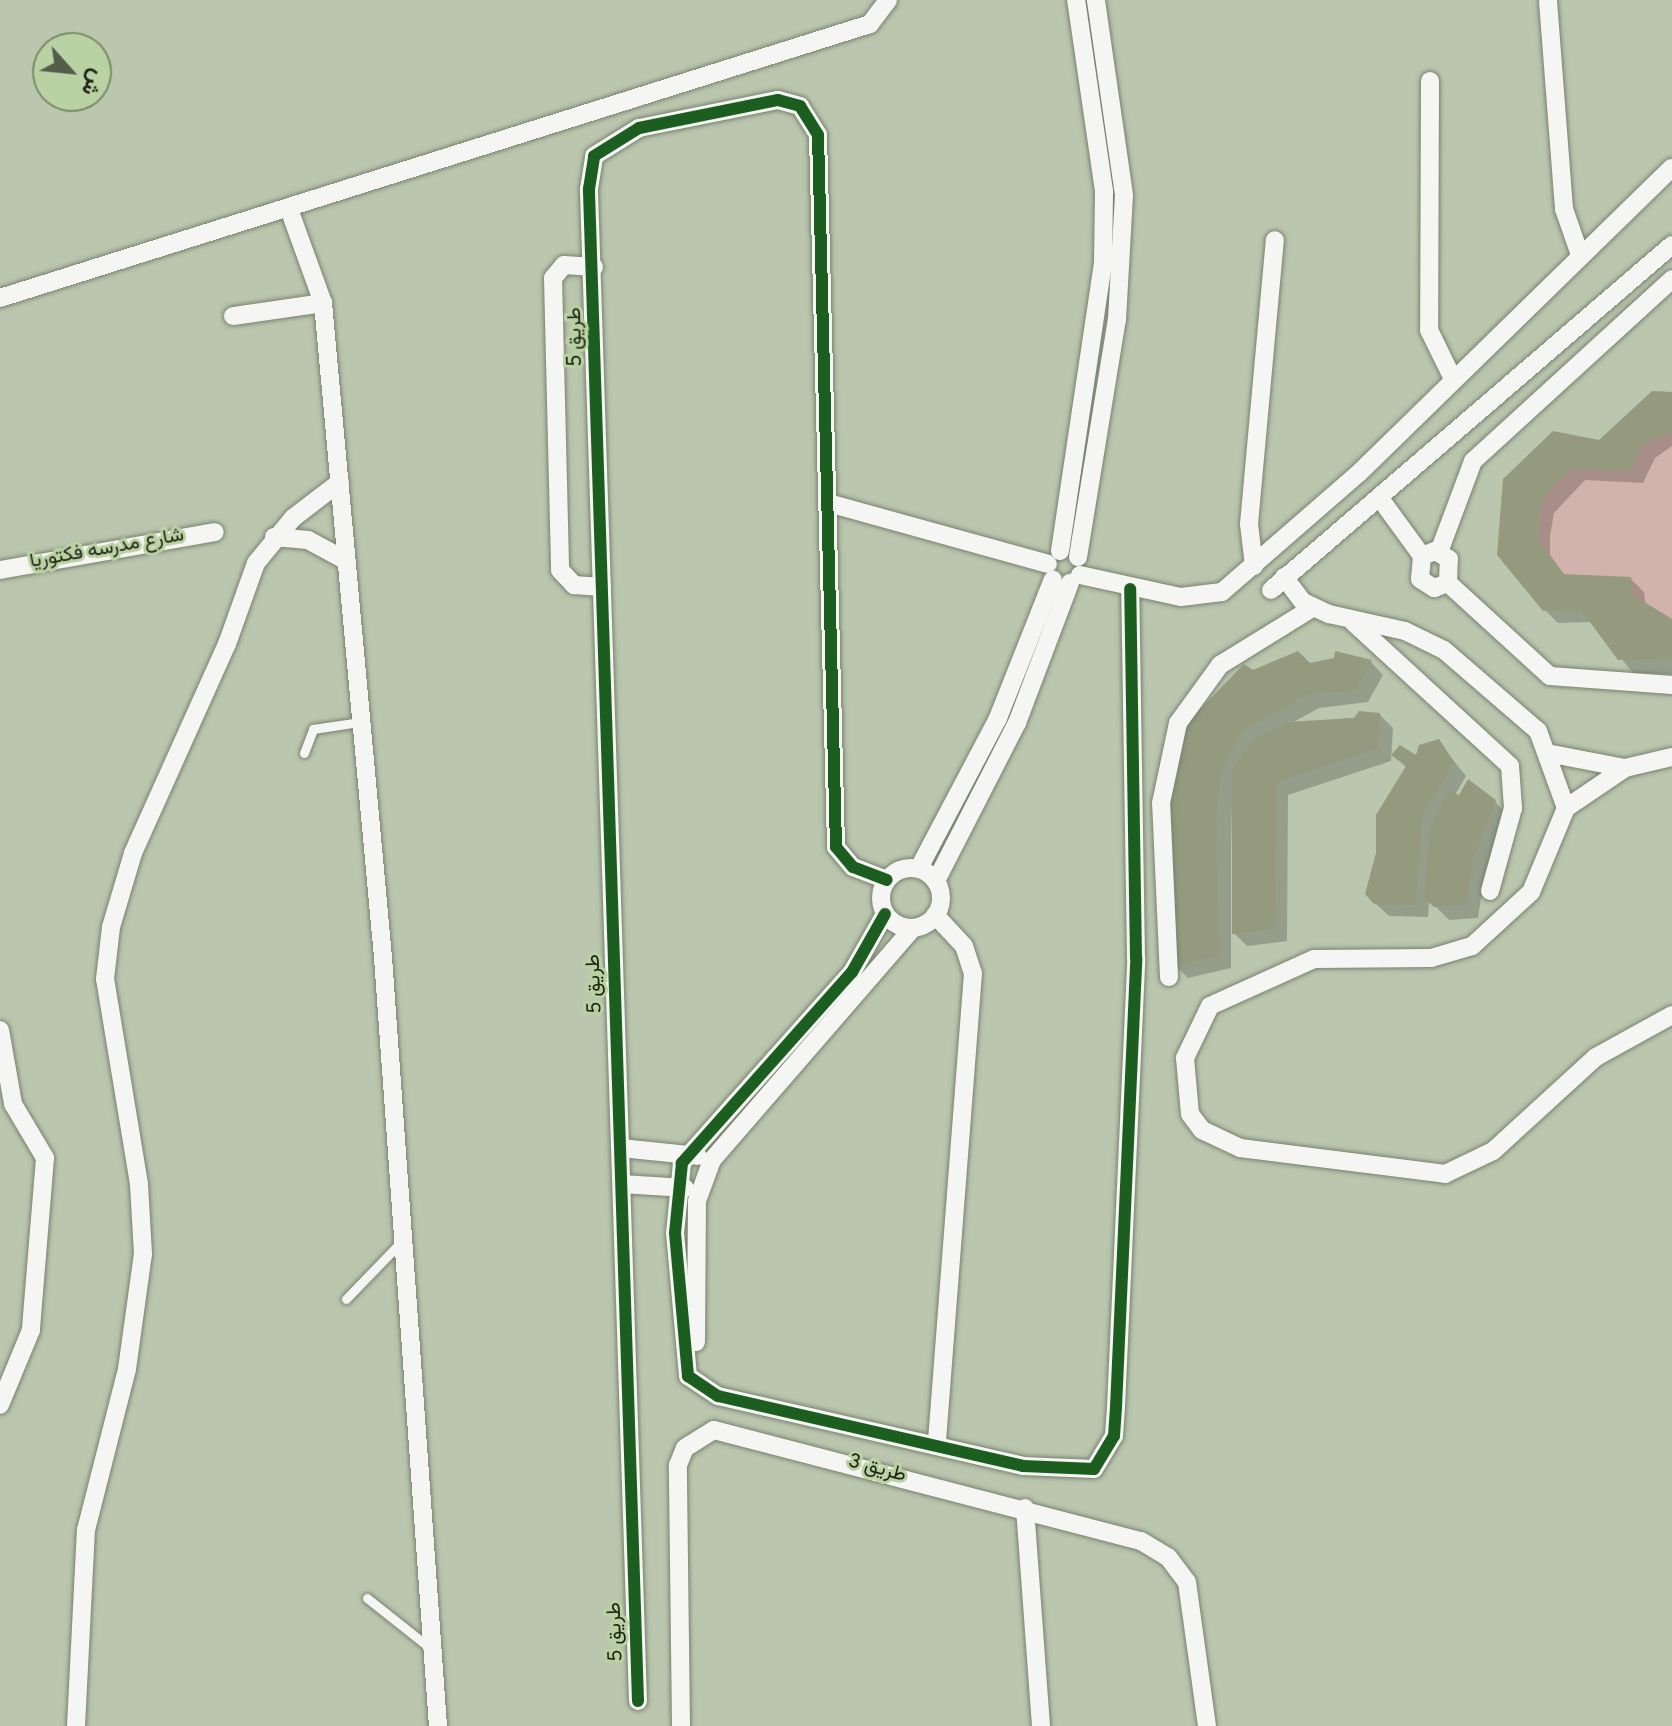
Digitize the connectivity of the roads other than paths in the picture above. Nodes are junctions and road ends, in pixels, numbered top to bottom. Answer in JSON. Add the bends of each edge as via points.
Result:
{"nodes":[{"id":1,"x":888,"y":0,"type":"edge"},
{"id":2,"x":1076,"y":0,"type":"edge"},
{"id":3,"x":1096,"y":0,"type":"edge"},
{"id":4,"x":1548,"y":1,"type":"edge"},
{"id":5,"x":1108,"y":53,"type":"junction"},
{"id":6,"x":1087,"y":57,"type":"junction"},
{"id":7,"x":1430,"y":81,"type":"dead end"},
{"id":8,"x":1672,"y":168,"type":"edge"},
{"id":9,"x":289,"y":209,"type":"junction"},
{"id":10,"x":1275,"y":240,"type":"dead end"},
{"id":11,"x":1672,"y":245,"type":"edge"},
{"id":12,"x":1580,"y":255,"type":"junction"},
{"id":13,"x":594,"y":267,"type":"junction"},
{"id":14,"x":1672,"y":279,"type":"edge"},
{"id":15,"x":0,"y":298,"type":"edge"},
{"id":16,"x":323,"y":303,"type":"junction"},
{"id":17,"x":233,"y":316,"type":"dead end"},
{"id":18,"x":1108,"y":320,"type":"junction"},
{"id":19,"x":1451,"y":375,"type":"junction"},
{"id":20,"x":340,"y":482,"type":"junction"},
{"id":21,"x":1379,"y":497,"type":"junction"},
{"id":22,"x":832,"y":504,"type":"junction"},
{"id":23,"x":215,"y":532,"type":"dead end"},
{"id":24,"x":274,"y":537,"type":"junction"},
{"id":25,"x":1431,"y":554,"type":"junction"},
{"id":26,"x":345,"y":560,"type":"junction"},
{"id":27,"x":1254,"y":566,"type":"junction"},
{"id":28,"x":1065,"y":568,"type":"junction"},
{"id":29,"x":0,"y":570,"type":"edge"},
{"id":30,"x":1448,"y":583,"type":"junction"},
{"id":31,"x":602,"y":587,"type":"junction"},
{"id":32,"x":1130,"y":589,"type":"junction"},
{"id":33,"x":1314,"y":607,"type":"junction"},
{"id":34,"x":1353,"y":622,"type":"junction"},
{"id":35,"x":1672,"y":685,"type":"edge"},
{"id":36,"x":360,"y":722,"type":"junction"},
{"id":37,"x":304,"y":753,"type":"dead end"},
{"id":38,"x":1552,"y":754,"type":"junction"},
{"id":39,"x":1672,"y":757,"type":"edge"},
{"id":40,"x":1625,"y":768,"type":"junction"},
{"id":41,"x":1566,"y":808,"type":"junction"},
{"id":42,"x":919,"y":868,"type":"junction"},
{"id":43,"x":887,"y":880,"type":"junction"},
{"id":44,"x":936,"y":881,"type":"junction"},
{"id":45,"x":1490,"y":891,"type":"dead end"},
{"id":46,"x":885,"y":914,"type":"junction"},
{"id":47,"x":935,"y":915,"type":"junction"},
{"id":48,"x":913,"y":928,"type":"junction"},
{"id":49,"x":1169,"y":977,"type":"dead end"},
{"id":50,"x":1672,"y":1015,"type":"edge"},
{"id":51,"x":0,"y":1030,"type":"edge"},
{"id":52,"x":621,"y":1148,"type":"junction"},
{"id":53,"x":689,"y":1153,"type":"junction"},
{"id":54,"x":712,"y":1160,"type":"junction"},
{"id":55,"x":622,"y":1184,"type":"junction"},
{"id":56,"x":676,"y":1185,"type":"junction"},
{"id":57,"x":699,"y":1193,"type":"junction"},
{"id":58,"x":400,"y":1243,"type":"junction"},
{"id":59,"x":346,"y":1299,"type":"dead end"},
{"id":60,"x":699,"y":1389,"type":"junction"},
{"id":61,"x":0,"y":1405,"type":"edge"},
{"id":62,"x":937,"y":1445,"type":"junction"},
{"id":63,"x":1025,"y":1508,"type":"junction"},
{"id":64,"x":367,"y":1598,"type":"dead end"},
{"id":65,"x":432,"y":1650,"type":"junction"},
{"id":66,"x":638,"y":1701,"type":"dead end"},
{"id":67,"x":76,"y":1726,"type":"edge"},
{"id":68,"x":438,"y":1726,"type":"edge"},
{"id":69,"x":681,"y":1726,"type":"edge"},
{"id":70,"x":1041,"y":1726,"type":"edge"},
{"id":71,"x":1207,"y":1726,"type":"edge"}],
"edges":[{"from":1,"to":9,"type":"street","via":[[870,24]]},
{"from":2,"to":6,"type":"street"},
{"from":3,"to":5,"type":"street"},
{"from":4,"to":12,"type":"street","via":[[1564,209]]},
{"from":5,"to":6,"type":"street"},
{"from":5,"to":18,"type":"street","via":[[1124,195]]},
{"from":6,"to":18,"type":"street","via":[[1104,191]]},
{"from":7,"to":19,"type":"street","via":[[1429,330]]},
{"from":8,"to":12,"type":"street"},
{"from":9,"to":15,"type":"street"},
{"from":9,"to":16,"type":"street"},
{"from":10,"to":27,"type":"street","via":[[1249,524]]},
{"from":11,"to":21,"type":"street"},
{"from":12,"to":19,"type":"street"},
{"from":13,"to":22,"type":"street","name":"طريق 5","via":[[590,168],[603,145],[639,128],[762,103],[800,106],[819,150]]},
{"from":13,"to":31,"type":"street","name":"طريق 5"},
{"from":13,"to":31,"type":"street","via":[[564,265],[553,278],[559,555],[566,581]]},
{"from":14,"to":25,"type":"street","via":[[1473,461]]},
{"from":16,"to":17,"type":"street"},
{"from":16,"to":20,"type":"street"},
{"from":18,"to":28,"type":"street"},
{"from":19,"to":27,"type":"street","via":[[1359,473]]},
{"from":20,"to":24,"type":"street"},
{"from":20,"to":26,"type":"street"},
{"from":21,"to":25,"type":"street"},
{"from":21,"to":33,"type":"street","via":[[1278,584]]},
{"from":22,"to":28,"type":"street"},
{"from":22,"to":43,"type":"street","via":[[836,847],[853,867]]},
{"from":23,"to":29,"type":"street","name":"شارع مدرسه فكتوريا"},
{"from":24,"to":26,"type":"street","via":[[308,540]]},
{"from":24,"to":67,"type":"street","via":[[256,563],[227,644],[133,853],[107,952],[143,1254],[127,1369],[86,1530]]},
{"from":25,"to":30,"type":"street","via":[[1453,567]]},
{"from":25,"to":30,"type":"street","via":[[1423,582]]},
{"from":26,"to":36,"type":"street"},
{"from":27,"to":32,"type":"street","via":[[1211,598]]},
{"from":28,"to":32,"type":"street"},
{"from":28,"to":42,"type":"street","via":[[998,718]]},
{"from":28,"to":44,"type":"street","via":[[1017,723]]},
{"from":30,"to":35,"type":"street","via":[[1550,676]]},
{"from":31,"to":52,"type":"street","name":"طريق 5"},
{"from":32,"to":62,"type":"street","via":[[1136,958],[1114,1436],[1094,1469],[1076,1474]]},
{"from":33,"to":34,"type":"street"},
{"from":33,"to":49,"type":"street","via":[[1220,665],[1178,723],[1161,803]]},
{"from":34,"to":38,"type":"street","via":[[1405,631],[1444,650],[1527,720]]},
{"from":34,"to":45,"type":"street","via":[[1510,766],[1511,822]]},
{"from":36,"to":37,"type":"lane","via":[[313,729]]},
{"from":36,"to":58,"type":"street"},
{"from":38,"to":40,"type":"street"},
{"from":38,"to":41,"type":"street"},
{"from":39,"to":40,"type":"street"},
{"from":40,"to":41,"type":"street"},
{"from":41,"to":50,"type":"street","via":[[1531,892],[1472,946],[1431,958],[1314,959],[1210,1006],[1185,1058],[1190,1114],[1202,1130],[1240,1148],[1445,1174],[1493,1151],[1596,1057]]},
{"from":42,"to":43,"type":"street"},
{"from":42,"to":44,"type":"street"},
{"from":43,"to":46,"type":"street"},
{"from":44,"to":47,"type":"street"},
{"from":46,"to":48,"type":"street"},
{"from":46,"to":53,"type":"street","via":[[852,972]]},
{"from":47,"to":48,"type":"street"},
{"from":47,"to":62,"type":"street","via":[[958,935],[973,973]]},
{"from":48,"to":54,"type":"street"},
{"from":51,"to":61,"type":"street","via":[[13,1104],[45,1158],[31,1330]]},
{"from":52,"to":53,"type":"street"},
{"from":52,"to":55,"type":"street","name":"طريق 5"},
{"from":53,"to":54,"type":"street"},
{"from":53,"to":56,"type":"street"},
{"from":54,"to":57,"type":"street"},
{"from":55,"to":56,"type":"street"},
{"from":55,"to":66,"type":"street","name":"طريق 5"},
{"from":56,"to":57,"type":"street"},
{"from":56,"to":60,"type":"street","via":[[686,1368]]},
{"from":57,"to":60,"type":"street"},
{"from":58,"to":59,"type":"lane"},
{"from":58,"to":65,"type":"street"},
{"from":60,"to":62,"type":"street"},
{"from":63,"to":69,"type":"street","name":"طريق 3","via":[[732,1431],[697,1436],[678,1465]]},
{"from":63,"to":70,"type":"street"},
{"from":63,"to":71,"type":"street","name":"طريق 3","via":[[1141,1541],[1168,1557],[1196,1611]]},
{"from":64,"to":65,"type":"lane"},
{"from":65,"to":68,"type":"street"}]}
